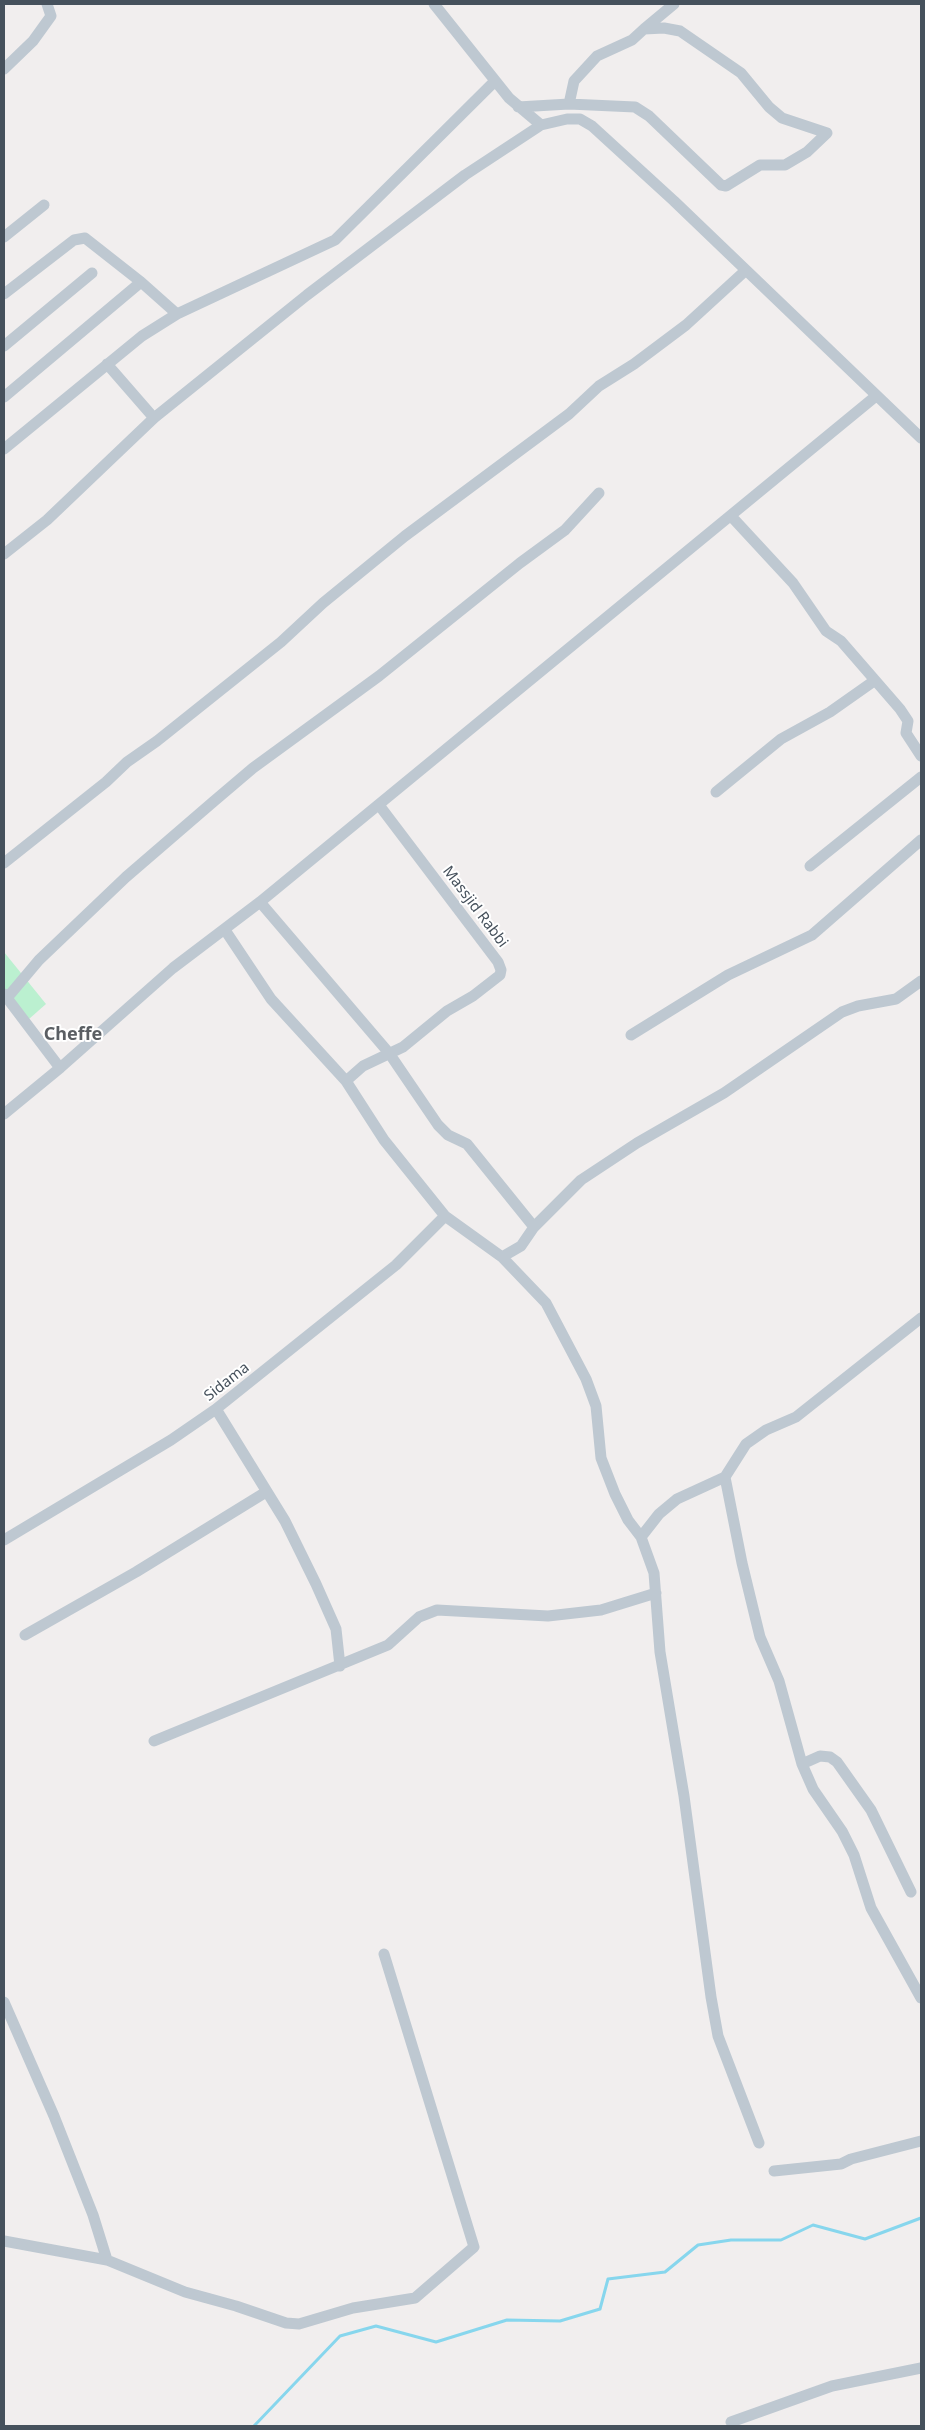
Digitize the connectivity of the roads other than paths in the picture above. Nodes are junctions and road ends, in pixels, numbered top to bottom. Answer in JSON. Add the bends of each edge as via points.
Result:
{"nodes":[{"id":1,"x":47,"y":4,"type":"edge"},
{"id":2,"x":434,"y":4,"type":"edge"},
{"id":3,"x":674,"y":4,"type":"edge"},
{"id":4,"x":644,"y":30,"type":"junction"},
{"id":5,"x":4,"y":69,"type":"edge"},
{"id":6,"x":495,"y":81,"type":"junction"},
{"id":7,"x":569,"y":104,"type":"junction"},
{"id":8,"x":518,"y":107,"type":"junction"},
{"id":9,"x":541,"y":124,"type":"junction"},
{"id":10,"x":44,"y":205,"type":"dead end"},
{"id":11,"x":4,"y":237,"type":"edge"},
{"id":12,"x":745,"y":271,"type":"junction"},
{"id":13,"x":92,"y":273,"type":"dead end"},
{"id":14,"x":141,"y":282,"type":"junction"},
{"id":15,"x":4,"y":294,"type":"edge"},
{"id":16,"x":177,"y":314,"type":"junction"},
{"id":17,"x":4,"y":346,"type":"edge"},
{"id":18,"x":107,"y":364,"type":"junction"},
{"id":19,"x":4,"y":396,"type":"edge"},
{"id":20,"x":876,"y":396,"type":"junction"},
{"id":21,"x":154,"y":418,"type":"junction"},
{"id":22,"x":921,"y":438,"type":"edge"},
{"id":23,"x":4,"y":448,"type":"edge"},
{"id":24,"x":599,"y":493,"type":"dead end"},
{"id":25,"x":731,"y":516,"type":"junction"},
{"id":26,"x":4,"y":554,"type":"edge"},
{"id":27,"x":874,"y":681,"type":"junction"},
{"id":28,"x":921,"y":756,"type":"edge"},
{"id":29,"x":921,"y":778,"type":"edge"},
{"id":30,"x":716,"y":792,"type":"dead end"},
{"id":31,"x":379,"y":804,"type":"junction"},
{"id":32,"x":921,"y":840,"type":"edge"},
{"id":33,"x":4,"y":863,"type":"edge"},
{"id":34,"x":810,"y":866,"type":"dead end"},
{"id":35,"x":260,"y":902,"type":"junction"},
{"id":36,"x":225,"y":930,"type":"junction"},
{"id":37,"x":921,"y":981,"type":"edge"},
{"id":38,"x":5,"y":996,"type":"edge"},
{"id":39,"x":631,"y":1035,"type":"dead end"},
{"id":40,"x":389,"y":1053,"type":"junction"},
{"id":41,"x":60,"y":1068,"type":"junction"},
{"id":42,"x":346,"y":1081,"type":"junction"},
{"id":43,"x":4,"y":1114,"type":"edge"},
{"id":44,"x":445,"y":1216,"type":"junction"},
{"id":45,"x":534,"y":1227,"type":"junction"},
{"id":46,"x":502,"y":1257,"type":"junction"},
{"id":47,"x":921,"y":1318,"type":"edge"},
{"id":48,"x":216,"y":1410,"type":"junction"},
{"id":49,"x":725,"y":1477,"type":"junction"},
{"id":50,"x":266,"y":1492,"type":"junction"},
{"id":51,"x":641,"y":1537,"type":"junction"},
{"id":52,"x":4,"y":1540,"type":"edge"},
{"id":53,"x":656,"y":1593,"type":"junction"},
{"id":54,"x":25,"y":1635,"type":"dead end"},
{"id":55,"x":340,"y":1666,"type":"junction"},
{"id":56,"x":154,"y":1741,"type":"dead end"},
{"id":57,"x":802,"y":1764,"type":"junction"},
{"id":58,"x":911,"y":1892,"type":"dead end"},
{"id":59,"x":384,"y":1954,"type":"dead end"},
{"id":60,"x":921,"y":1998,"type":"edge"},
{"id":61,"x":4,"y":2002,"type":"edge"},
{"id":62,"x":921,"y":2141,"type":"edge"},
{"id":63,"x":759,"y":2143,"type":"dead end"},
{"id":64,"x":774,"y":2171,"type":"dead end"},
{"id":65,"x":4,"y":2241,"type":"edge"},
{"id":66,"x":107,"y":2260,"type":"junction"},
{"id":67,"x":921,"y":2368,"type":"edge"},
{"id":68,"x":731,"y":2422,"type":"dead end"}],
"edges":[{"from":1,"to":5,"type":"street","via":[[51,16],[33,41]]},
{"from":2,"to":6,"type":"street"},
{"from":3,"to":4,"type":"street"},
{"from":4,"to":7,"type":"street","via":[[632,40],[597,56],[574,81]]},
{"from":4,"to":7,"type":"street","via":[[664,28],[680,31],[741,73],[782,118],[826,133],[807,152],[785,165],[760,165],[726,186],[721,185],[649,116],[635,107]]},
{"from":6,"to":8,"type":"street"},
{"from":6,"to":16,"type":"street","via":[[335,240]]},
{"from":7,"to":8,"type":"street"},
{"from":8,"to":9,"type":"street"},
{"from":9,"to":12,"type":"street","via":[[580,119],[592,126]]},
{"from":9,"to":21,"type":"street","via":[[465,175]]},
{"from":10,"to":11,"type":"street"},
{"from":12,"to":20,"type":"street"},
{"from":12,"to":33,"type":"street","via":[[686,325],[599,386],[569,414],[405,536],[281,642]]},
{"from":13,"to":17,"type":"street"},
{"from":14,"to":15,"type":"street","via":[[85,238],[74,240]]},
{"from":14,"to":16,"type":"street"},
{"from":14,"to":19,"type":"street"},
{"from":16,"to":18,"type":"street"},
{"from":18,"to":21,"type":"street"},
{"from":18,"to":23,"type":"street"},
{"from":20,"to":22,"type":"street"},
{"from":20,"to":25,"type":"street"},
{"from":21,"to":26,"type":"street","via":[[47,520]]},
{"from":24,"to":38,"type":"street","via":[[565,530],[379,676],[253,768],[120,883],[38,960]]},
{"from":25,"to":27,"type":"street","via":[[793,583],[826,631],[841,641]]},
{"from":25,"to":31,"type":"street"},
{"from":27,"to":28,"type":"street","via":[[908,721],[906,733]]},
{"from":27,"to":30,"type":"street","via":[[830,712],[781,739]]},
{"from":29,"to":34,"type":"street"},
{"from":31,"to":35,"type":"street"},
{"from":31,"to":40,"type":"street","name":"Massjid Rabbi","via":[[501,970],[500,975],[474,996],[447,1011],[403,1047]]},
{"from":32,"to":39,"type":"street","via":[[812,935],[728,975]]},
{"from":35,"to":36,"type":"street"},
{"from":35,"to":40,"type":"street"},
{"from":36,"to":41,"type":"street","via":[[173,968]]},
{"from":36,"to":42,"type":"street","via":[[271,999]]},
{"from":37,"to":45,"type":"street","via":[[896,999],[842,1012],[724,1093],[581,1180]]},
{"from":38,"to":41,"type":"street"},
{"from":40,"to":42,"type":"street","name":"Massjid Rabbi","via":[[363,1066]]},
{"from":40,"to":45,"type":"street","via":[[438,1124],[448,1135],[467,1144]]},
{"from":41,"to":43,"type":"street"},
{"from":42,"to":44,"type":"street","via":[[384,1140]]},
{"from":44,"to":46,"type":"street"},
{"from":44,"to":48,"type":"street","name":"Sidama","via":[[396,1265]]},
{"from":45,"to":46,"type":"street","via":[[521,1246]]},
{"from":46,"to":51,"type":"street","via":[[546,1304],[586,1379],[596,1406],[601,1458],[628,1520]]},
{"from":47,"to":49,"type":"street","via":[[796,1417],[766,1430],[746,1444]]},
{"from":48,"to":50,"type":"street"},
{"from":48,"to":52,"type":"street","name":"Sidama"},
{"from":49,"to":51,"type":"street","via":[[677,1499],[659,1514]]},
{"from":49,"to":57,"type":"street","via":[[760,1637],[779,1681]]},
{"from":50,"to":54,"type":"street"},
{"from":50,"to":55,"type":"street","via":[[284,1521],[336,1629]]},
{"from":51,"to":53,"type":"street","via":[[654,1574]]},
{"from":53,"to":55,"type":"street","via":[[601,1610],[548,1616],[437,1610],[419,1617],[388,1645]]},
{"from":53,"to":63,"type":"street","via":[[660,1652],[718,2036]]},
{"from":55,"to":56,"type":"street"},
{"from":57,"to":58,"type":"street","via":[[820,1756],[830,1756],[837,1762],[871,1810]]},
{"from":57,"to":60,"type":"street","via":[[813,1789],[842,1831],[854,1855],[871,1908]]},
{"from":59,"to":66,"type":"street","via":[[474,2247],[415,2298],[354,2308],[299,2324],[286,2323],[185,2292]]},
{"from":61,"to":66,"type":"street","via":[[54,2116]]},
{"from":62,"to":64,"type":"street","via":[[841,2164]]},
{"from":65,"to":66,"type":"street"},
{"from":67,"to":68,"type":"street","via":[[832,2386]]}]}
